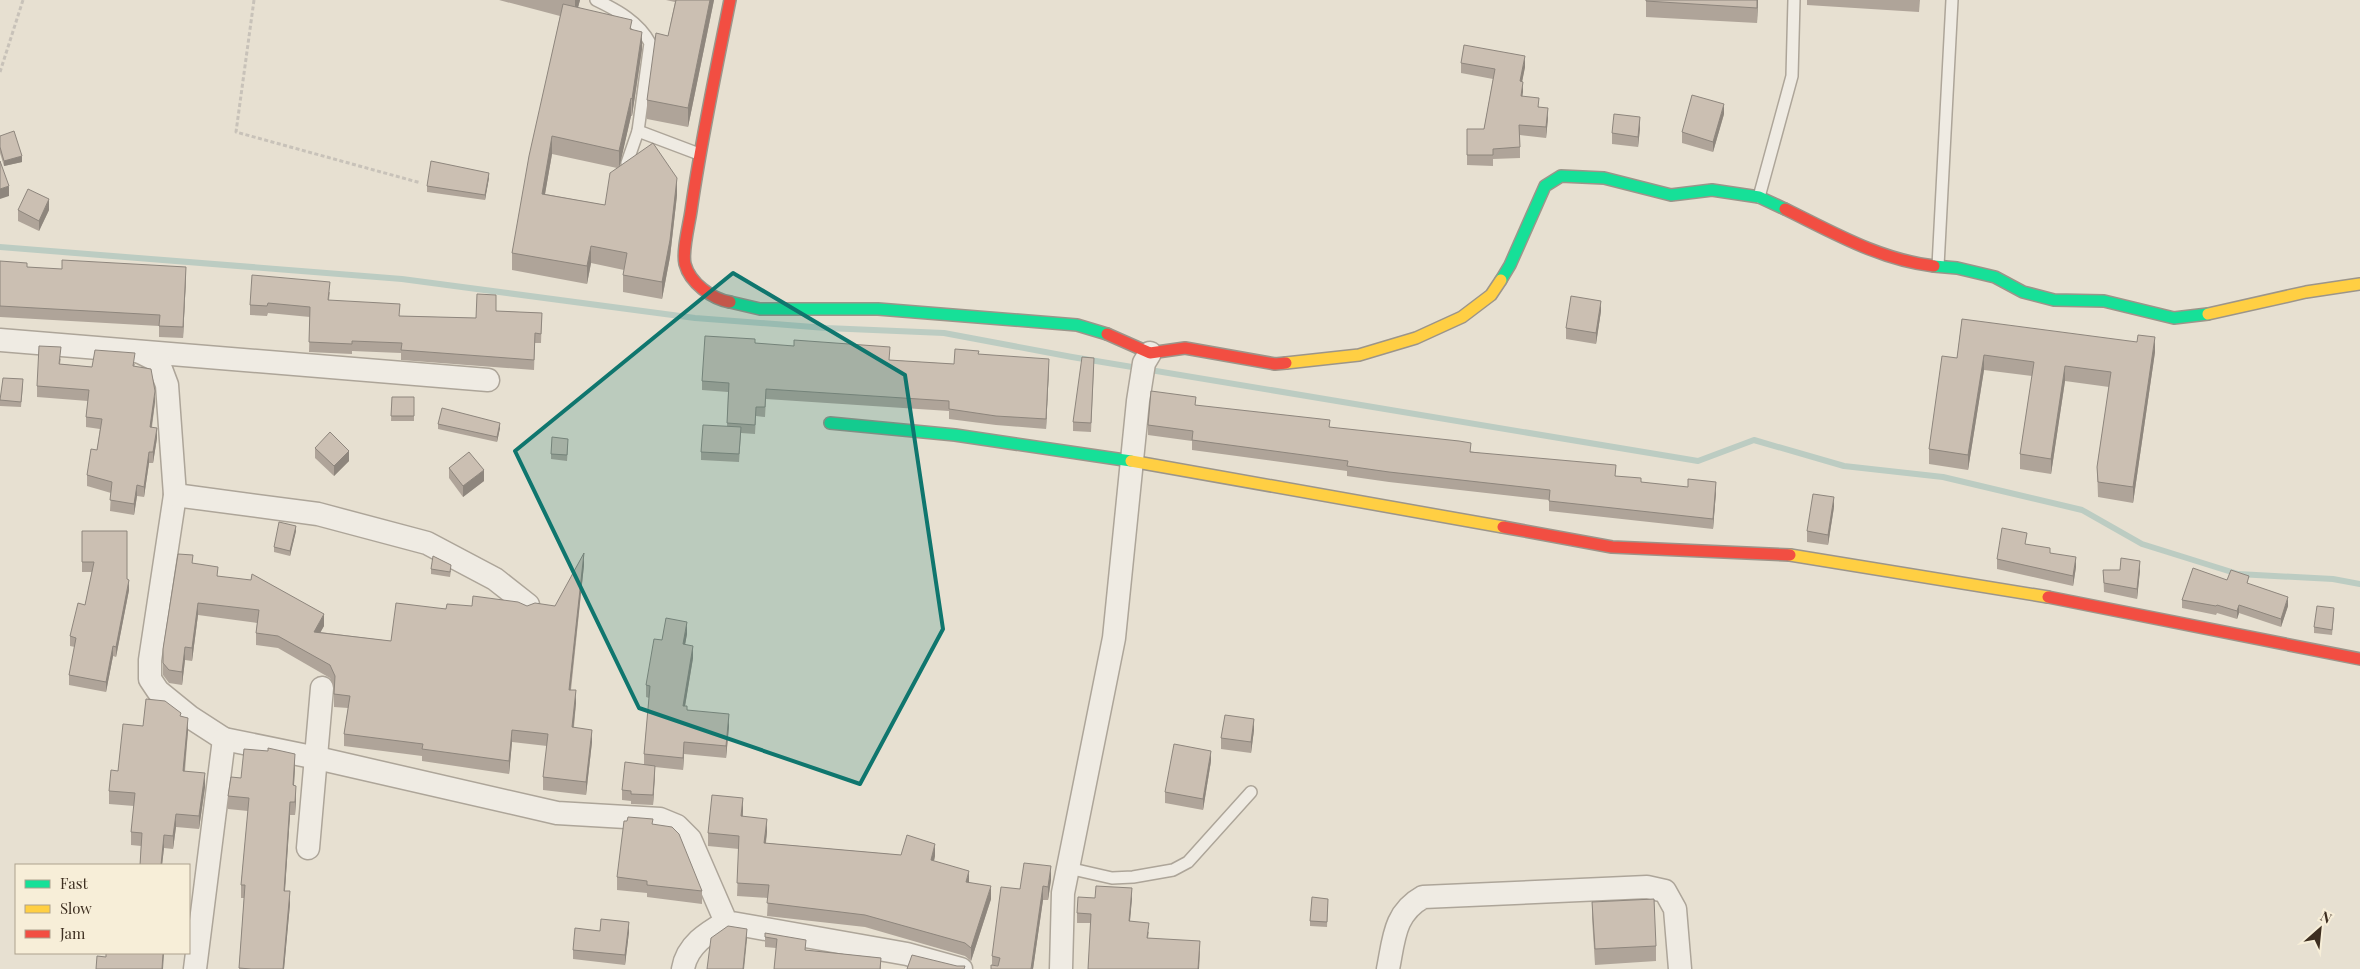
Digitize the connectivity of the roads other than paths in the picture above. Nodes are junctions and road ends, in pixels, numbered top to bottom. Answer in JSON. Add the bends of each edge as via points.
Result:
{"nodes":[{"id":1,"x":596,"y":0,"type":"edge"},
{"id":2,"x":730,"y":0,"type":"edge"},
{"id":3,"x":1794,"y":0,"type":"edge"},
{"id":4,"x":1952,"y":0,"type":"edge"},
{"id":5,"x":638,"y":131,"type":"junction"},
{"id":6,"x":699,"y":154,"type":"junction"},
{"id":7,"x":627,"y":163,"type":"edge"},
{"id":8,"x":1759,"y":197,"type":"junction"},
{"id":9,"x":1938,"y":266,"type":"junction"},
{"id":10,"x":2360,"y":284,"type":"edge"},
{"id":11,"x":0,"y":340,"type":"edge"},
{"id":12,"x":140,"y":352,"type":"junction"},
{"id":13,"x":1147,"y":358,"type":"junction"},
{"id":14,"x":488,"y":380,"type":"dead end"},
{"id":15,"x":830,"y":423,"type":"dead end"},
{"id":16,"x":1133,"y":461,"type":"junction"},
{"id":17,"x":175,"y":495,"type":"junction"},
{"id":18,"x":528,"y":604,"type":"edge"},
{"id":19,"x":2360,"y":659,"type":"edge"},
{"id":20,"x":322,"y":688,"type":"dead end"},
{"id":21,"x":224,"y":739,"type":"junction"},
{"id":22,"x":317,"y":758,"type":"junction"},
{"id":23,"x":1251,"y":792,"type":"dead end"},
{"id":24,"x":308,"y":848,"type":"dead end"},
{"id":25,"x":1068,"y":868,"type":"junction"},
{"id":26,"x":726,"y":922,"type":"junction"},
{"id":27,"x":195,"y":969,"type":"edge"},
{"id":28,"x":683,"y":969,"type":"edge"},
{"id":29,"x":961,"y":969,"type":"edge"},
{"id":30,"x":1061,"y":969,"type":"edge"},
{"id":31,"x":1388,"y":969,"type":"edge"},
{"id":32,"x":1680,"y":969,"type":"edge"}],
"edges":[{"from":1,"to":5,"type":"lane","via":[[620,12],[645,33],[650,43]]},
{"from":2,"to":6,"type":"street"},
{"from":3,"to":8,"type":"lane","via":[[1792,76]]},
{"from":4,"to":9,"type":"lane"},
{"from":5,"to":6,"type":"lane"},
{"from":5,"to":7,"type":"lane"},
{"from":6,"to":13,"type":"street","via":[[685,264],[697,284],[718,300],[760,309],[878,309],[1077,325],[1116,336]]},
{"from":8,"to":9,"type":"street","via":[[1872,251],[1916,264]]},
{"from":8,"to":13,"type":"street","via":[[1712,190],[1671,195],[1604,178],[1561,176],[1545,186],[1510,265],[1491,295],[1462,317],[1416,338],[1359,355],[1275,364],[1185,348]]},
{"from":9,"to":10,"type":"street","via":[[1995,277],[2023,292],[2054,300],[2104,300],[2174,318],[2197,317],[2306,292]]},
{"from":11,"to":12,"type":"street"},
{"from":12,"to":14,"type":"street"},
{"from":12,"to":17,"type":"street","via":[[158,361],[167,384]]},
{"from":13,"to":16,"type":"street","via":[[1138,401]]},
{"from":15,"to":16,"type":"street","via":[[955,436]]},
{"from":16,"to":19,"type":"street","via":[[1612,547],[1784,554],[2032,594]]},
{"from":16,"to":25,"type":"street","via":[[1114,638]]},
{"from":17,"to":18,"type":"street","via":[[318,514],[409,537],[428,543],[495,579]]},
{"from":17,"to":21,"type":"street","via":[[150,678],[158,691]]},
{"from":20,"to":22,"type":"street"},
{"from":21,"to":22,"type":"street"},
{"from":21,"to":27,"type":"street"},
{"from":22,"to":24,"type":"street"},
{"from":22,"to":26,"type":"street","via":[[557,813],[660,819],[677,826],[690,839]]},
{"from":23,"to":25,"type":"lane","via":[[1188,862],[1174,870],[1112,878]]},
{"from":25,"to":30,"type":"street","via":[[1063,893]]},
{"from":26,"to":28,"type":"street","via":[[695,944]]},
{"from":26,"to":29,"type":"street","via":[[907,954]]},
{"from":31,"to":32,"type":"street","via":[[1399,918],[1411,904],[1423,897],[1647,887],[1665,891],[1675,909]]}]}
